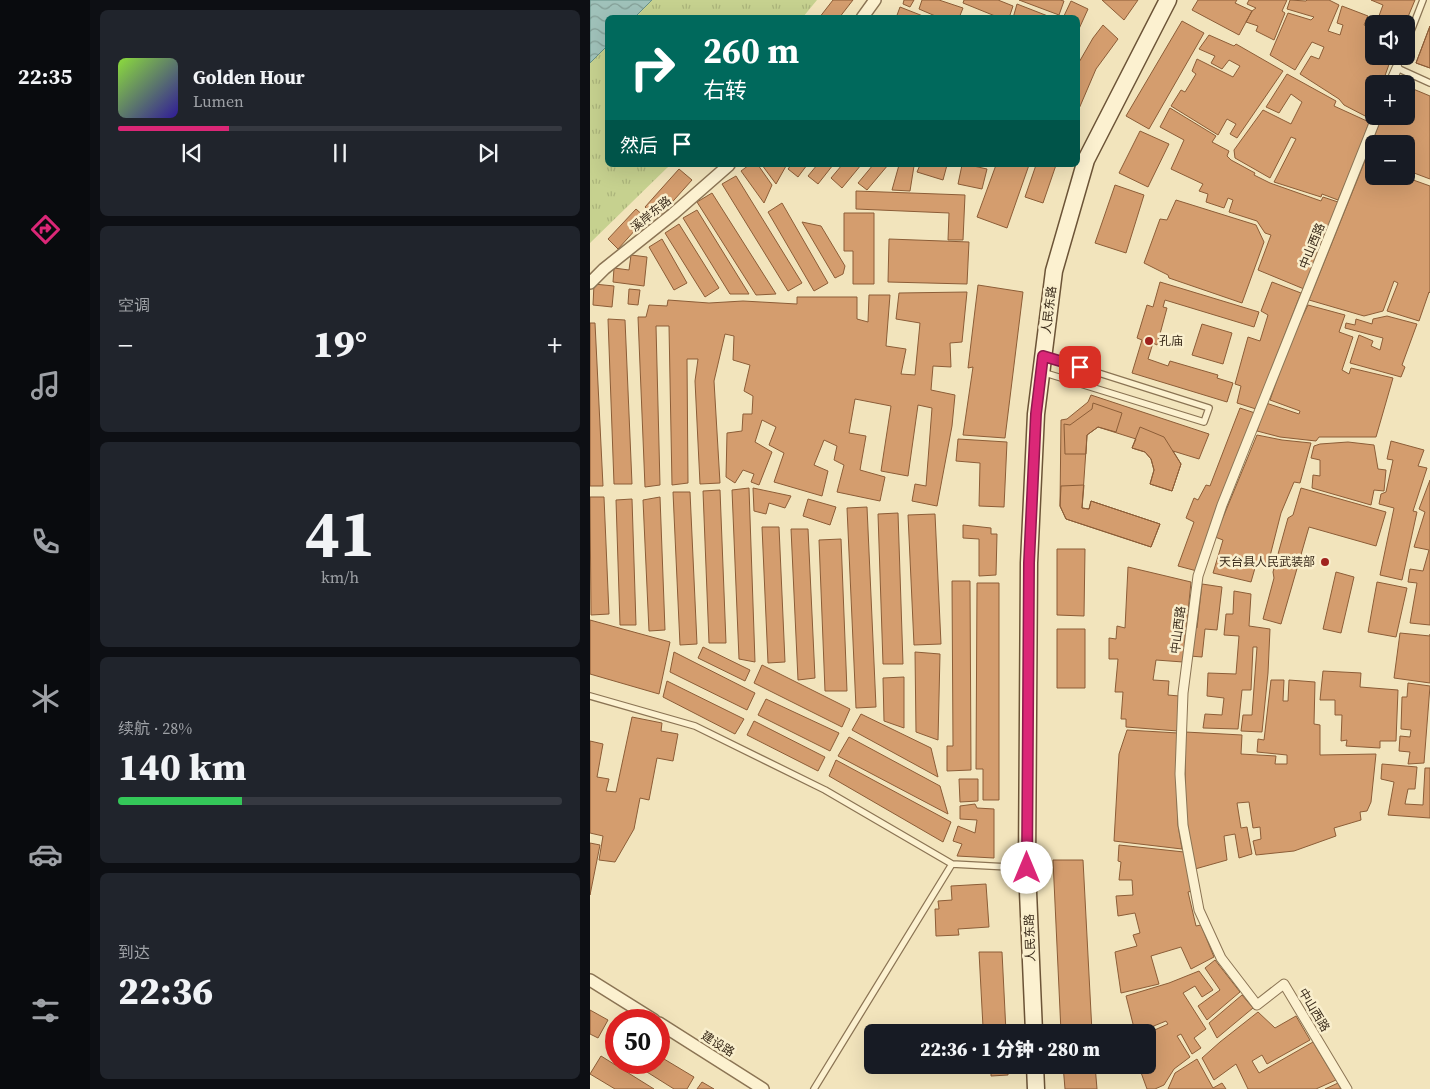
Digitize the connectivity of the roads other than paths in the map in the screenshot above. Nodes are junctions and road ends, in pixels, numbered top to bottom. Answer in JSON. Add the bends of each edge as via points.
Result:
{"nodes":[{"id":1,"x":876,"y":0,"type":"edge"},
{"id":2,"x":1168,"y":0,"type":"edge"},
{"id":3,"x":1423,"y":0,"type":"edge"},
{"id":4,"x":864,"y":15,"type":"edge"},
{"id":5,"x":1415,"y":21,"type":"edge"},
{"id":6,"x":1398,"y":65,"type":"edge"},
{"id":7,"x":1397,"y":68,"type":"junction"},
{"id":8,"x":1394,"y":75,"type":"edge"},
{"id":9,"x":1430,"y":83,"type":"edge"},
{"id":10,"x":1373,"y":125,"type":"edge"},
{"id":11,"x":727,"y":167,"type":"edge"},
{"id":12,"x":590,"y":283,"type":"edge"},
{"id":13,"x":1042,"y":364,"type":"junction"},
{"id":14,"x":590,"y":696,"type":"edge"},
{"id":15,"x":952,"y":864,"type":"junction"},
{"id":16,"x":1027,"y":868,"type":"junction"},
{"id":17,"x":590,"y":980,"type":"edge"},
{"id":18,"x":636,"y":1009,"type":"edge"},
{"id":19,"x":1034,"y":1024,"type":"edge"},
{"id":20,"x":670,"y":1030,"type":"edge"},
{"id":21,"x":1035,"y":1074,"type":"edge"},
{"id":22,"x":763,"y":1089,"type":"edge"},
{"id":23,"x":814,"y":1089,"type":"edge"},
{"id":24,"x":1036,"y":1089,"type":"edge"},
{"id":25,"x":1347,"y":1089,"type":"edge"}],
"edges":[{"from":1,"to":4,"type":"street"},
{"from":2,"to":13,"type":"main road","name":"人民东路","via":[[1086,160],[1054,271]]},
{"from":3,"to":5,"type":"lane"},
{"from":6,"to":7,"type":"lane"},
{"from":7,"to":8,"type":"street"},
{"from":7,"to":9,"type":"lane"},
{"from":10,"to":25,"type":"street","name":"中山西路","via":[[1222,505],[1198,576],[1183,693],[1180,781],[1183,825],[1199,910],[1221,958],[1257,1005],[1284,984]]},
{"from":11,"to":12,"type":"street","name":"溪岸东路"},
{"from":13,"to":13,"type":"lane","via":[[1209,408],[1204,422]]},
{"from":13,"to":16,"type":"main road","name":"人民东路","via":[[1036,414],[1029,563]]},
{"from":14,"to":15,"type":"lane","via":[[695,726],[825,790]]},
{"from":15,"to":16,"type":"lane"},
{"from":15,"to":23,"type":"lane"},
{"from":16,"to":19,"type":"main road","name":"人民东路"},
{"from":17,"to":18,"type":"street"},
{"from":20,"to":22,"type":"street","name":"建设路"},
{"from":21,"to":24,"type":"main road"}]}
